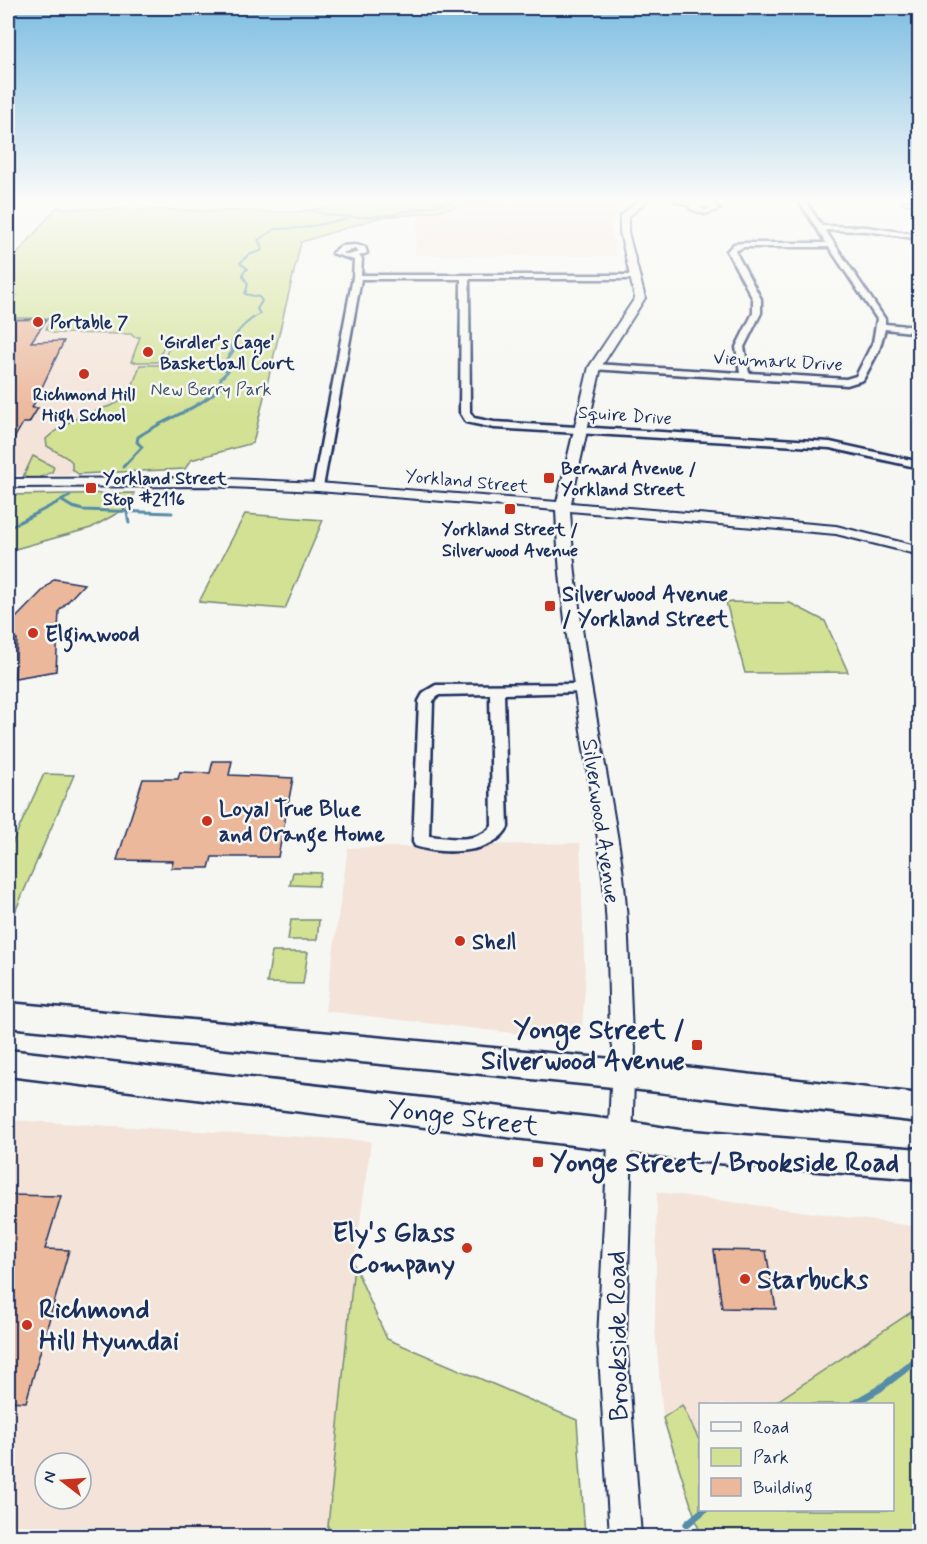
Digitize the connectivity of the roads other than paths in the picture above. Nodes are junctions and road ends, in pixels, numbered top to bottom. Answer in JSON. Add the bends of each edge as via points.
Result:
{"nodes":[{"id":1,"x":357,"y":273,"type":"edge"},
{"id":2,"x":634,"y":273,"type":"edge"},
{"id":3,"x":743,"y":273,"type":"edge"},
{"id":4,"x":852,"y":273,"type":"edge"},
{"id":5,"x":357,"y":277,"type":"junction"},
{"id":6,"x":635,"y":277,"type":"junction"},
{"id":7,"x":465,"y":278,"type":"junction"},
{"id":8,"x":882,"y":326,"type":"junction"},
{"id":9,"x":920,"y":330,"type":"edge"},
{"id":10,"x":595,"y":367,"type":"junction"},
{"id":11,"x":745,"y":376,"type":"junction"},
{"id":12,"x":579,"y":429,"type":"junction"},
{"id":13,"x":920,"y":465,"type":"edge"},
{"id":14,"x":8,"y":483,"type":"edge"},
{"id":15,"x":318,"y":487,"type":"junction"},
{"id":16,"x":563,"y":507,"type":"junction"},
{"id":17,"x":920,"y":551,"type":"edge"},
{"id":18,"x":583,"y":689,"type":"junction"},
{"id":19,"x":497,"y":690,"type":"junction"},
{"id":20,"x":8,"y":1015,"type":"edge"},
{"id":21,"x":8,"y":1063,"type":"edge"},
{"id":22,"x":623,"y":1074,"type":"junction"},
{"id":23,"x":920,"y":1108,"type":"edge"},
{"id":24,"x":622,"y":1136,"type":"junction"},
{"id":25,"x":920,"y":1164,"type":"edge"},
{"id":26,"x":625,"y":1536,"type":"edge"}],
"edges":[{"from":1,"to":5,"type":"street"},
{"from":2,"to":6,"type":"street","name":"Silverwood Avenue"},
{"from":3,"to":11,"type":"street","via":[[759,307],[740,347]]},
{"from":4,"to":8,"type":"street","via":[[877,311]]},
{"from":5,"to":7,"type":"street"},
{"from":5,"to":15,"type":"street"},
{"from":6,"to":7,"type":"street"},
{"from":6,"to":10,"type":"street","name":"Silverwood Avenue","via":[[640,298]]},
{"from":7,"to":12,"type":"street","name":"Squire Drive","via":[[467,417],[494,425]]},
{"from":8,"to":9,"type":"street"},
{"from":8,"to":11,"type":"street","name":"Viewmark Drive","via":[[864,370],[855,381]]},
{"from":10,"to":11,"type":"street","name":"Viewmark Drive"},
{"from":10,"to":12,"type":"street","name":"Silverwood Avenue"},
{"from":12,"to":13,"type":"street","name":"Squire Drive","via":[[830,445]]},
{"from":12,"to":16,"type":"street","name":"Silverwood Avenue"},
{"from":14,"to":15,"type":"street","name":"Yorkland Street","via":[[206,482]]},
{"from":15,"to":16,"type":"street","name":"Yorkland Street"},
{"from":16,"to":17,"type":"street","name":"Yorkland Street","via":[[836,530]]},
{"from":16,"to":18,"type":"street","name":"Silverwood Avenue","via":[[565,556]]},
{"from":18,"to":19,"type":"street"},
{"from":18,"to":22,"type":"street","name":"Silverwood Avenue","via":[[616,904]]},
{"from":19,"to":19,"type":"street","via":[[436,690],[427,698],[421,842],[483,842],[497,833]]},
{"from":20,"to":22,"type":"main road"},
{"from":21,"to":24,"type":"main road","name":"Yonge Street"},
{"from":22,"to":23,"type":"main road"},
{"from":22,"to":24,"type":"street","name":"Silverwood Avenue"},
{"from":24,"to":25,"type":"main road","name":"Yonge Street","via":[[679,1145]]},
{"from":24,"to":26,"type":"street","name":"Brookside Road","via":[[612,1338]]}]}
